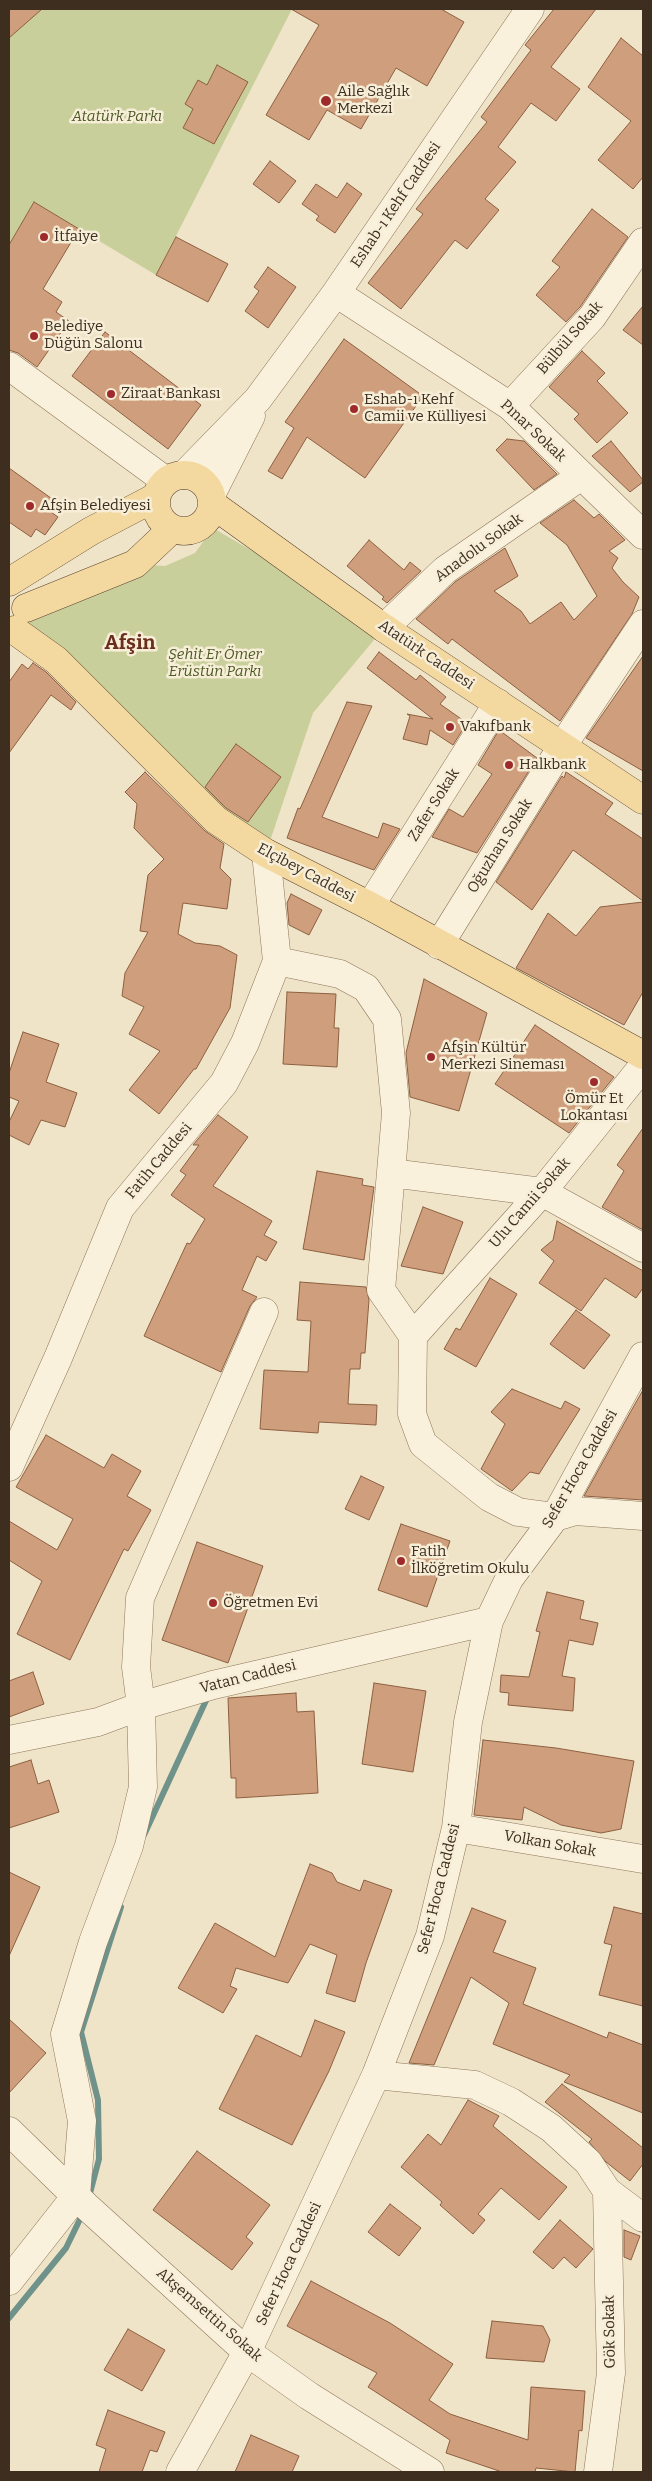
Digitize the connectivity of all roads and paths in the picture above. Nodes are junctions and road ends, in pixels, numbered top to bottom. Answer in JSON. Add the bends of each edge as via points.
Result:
{"nodes":[{"id":1,"x":530,"y":9,"type":"edge"},
{"id":2,"x":643,"y":242,"type":"edge"},
{"id":3,"x":336,"y":293,"type":"junction"},
{"id":4,"x":9,"y":366,"type":"edge"},
{"id":5,"x":258,"y":399,"type":"junction"},
{"id":6,"x":510,"y":406,"type":"junction"},
{"id":7,"x":581,"y":476,"type":"junction"},
{"id":8,"x":169,"y":484,"type":"junction"},
{"id":9,"x":212,"y":500,"type":"junction"},
{"id":10,"x":172,"y":529,"type":"junction"},
{"id":11,"x":643,"y":535,"type":"edge"},
{"id":12,"x":9,"y":582,"type":"edge"},
{"id":13,"x":16,"y":623,"type":"edge"},
{"id":14,"x":643,"y":624,"type":"edge"},
{"id":15,"x":384,"y":628,"type":"junction"},
{"id":16,"x":498,"y":704,"type":"junction"},
{"id":17,"x":561,"y":748,"type":"junction"},
{"id":18,"x":643,"y":800,"type":"edge"},
{"id":19,"x":266,"y":853,"type":"junction"},
{"id":20,"x":370,"y":906,"type":"junction"},
{"id":21,"x":439,"y":945,"type":"junction"},
{"id":22,"x":276,"y":961,"type":"junction"},
{"id":23,"x":643,"y":1054,"type":"edge"},
{"id":24,"x":643,"y":1066,"type":"edge"},
{"id":25,"x":391,"y":1173,"type":"junction"},
{"id":26,"x":542,"y":1192,"type":"junction"},
{"id":27,"x":643,"y":1248,"type":"edge"},
{"id":28,"x":264,"y":1312,"type":"dead end"},
{"id":29,"x":413,"y":1336,"type":"junction"},
{"id":30,"x":643,"y":1356,"type":"edge"},
{"id":31,"x":9,"y":1468,"type":"edge"},
{"id":32,"x":643,"y":1516,"type":"edge"},
{"id":33,"x":555,"y":1518,"type":"junction"},
{"id":34,"x":489,"y":1621,"type":"junction"},
{"id":35,"x":141,"y":1706,"type":"junction"},
{"id":36,"x":9,"y":1740,"type":"edge"},
{"id":37,"x":456,"y":1828,"type":"junction"},
{"id":38,"x":643,"y":1860,"type":"edge"},
{"id":39,"x":376,"y":2075,"type":"junction"},
{"id":40,"x":9,"y":2131,"type":"edge"},
{"id":41,"x":607,"y":2192,"type":"junction"},
{"id":42,"x":76,"y":2196,"type":"junction"},
{"id":43,"x":643,"y":2218,"type":"edge"},
{"id":44,"x":9,"y":2281,"type":"edge"},
{"id":45,"x":247,"y":2352,"type":"junction"},
{"id":46,"x":180,"y":2472,"type":"edge"},
{"id":47,"x":430,"y":2472,"type":"edge"},
{"id":48,"x":598,"y":2472,"type":"edge"}],
"edges":[{"from":1,"to":3,"type":"street","name":"Eshab-ı Kehf Caddesi"},
{"from":2,"to":6,"type":"street","name":"Bülbül Sokak","via":[[592,317]]},
{"from":3,"to":5,"type":"street","name":"Eshab-ı Kehf Caddesi"},
{"from":3,"to":6,"type":"street","name":"Pınar Sokak"},
{"from":4,"to":8,"type":"street"},
{"from":5,"to":8,"type":"street"},
{"from":5,"to":9,"type":"street"},
{"from":6,"to":7,"type":"street","name":"Pınar Sokak"},
{"from":7,"to":11,"type":"street","name":"Pınar Sokak"},
{"from":7,"to":15,"type":"street","name":"Anadolu Sokak","via":[[445,570]]},
{"from":8,"to":9,"type":"main road","via":[[201,481]]},
{"from":8,"to":10,"type":"main road","via":[[158,516]]},
{"from":8,"to":12,"type":"main road"},
{"from":9,"to":10,"type":"main road","via":[[206,521],[199,527],[182,532]]},
{"from":9,"to":15,"type":"main road","name":"Atatürk Caddesi"},
{"from":10,"to":13,"type":"main road","via":[[135,564]]},
{"from":12,"to":13,"type":"main road","via":[[21,592]]},
{"from":13,"to":19,"type":"main road","name":"Elçibey Caddesi","via":[[216,820]]},
{"from":14,"to":17,"type":"street","name":"Oğuzhan Sokak"},
{"from":15,"to":16,"type":"main road","name":"Atatürk Caddesi"},
{"from":16,"to":17,"type":"main road","name":"Atatürk Caddesi"},
{"from":16,"to":20,"type":"street","name":"Zafer Sokak"},
{"from":17,"to":18,"type":"main road","name":"Atatürk Caddesi"},
{"from":17,"to":21,"type":"street","name":"Oğuzhan Sokak"},
{"from":19,"to":20,"type":"main road","name":"Elçibey Caddesi"},
{"from":19,"to":22,"type":"street","name":"Fatih Caddesi"},
{"from":20,"to":21,"type":"main road","name":"Elçibey Caddesi"},
{"from":21,"to":23,"type":"main road","name":"Elçibey Caddesi"},
{"from":22,"to":25,"type":"street","via":[[340,974],[366,988],[387,1019],[396,1113]]},
{"from":22,"to":31,"type":"street","name":"Fatih Caddesi","via":[[245,1043],[224,1083],[120,1208]]},
{"from":24,"to":26,"type":"street","name":"Ulu Camii Sokak"},
{"from":25,"to":26,"type":"street"},
{"from":25,"to":29,"type":"street","via":[[382,1290]]},
{"from":26,"to":27,"type":"street"},
{"from":26,"to":29,"type":"street","name":"Ulu Camii Sokak"},
{"from":28,"to":35,"type":"street","via":[[140,1598],[136,1667]]},
{"from":29,"to":33,"type":"street","via":[[412,1414],[423,1444],[489,1498],[518,1512]]},
{"from":30,"to":33,"type":"street","name":"Sefer Hoca Caddesi"},
{"from":32,"to":33,"type":"street","via":[[575,1511]]},
{"from":33,"to":34,"type":"street","name":"Sefer Hoca Caddesi","via":[[509,1579]]},
{"from":34,"to":35,"type":"street","name":"Vatan Caddesi","via":[[213,1685]]},
{"from":34,"to":37,"type":"street","name":"Sefer Hoca Caddesi","via":[[468,1722]]},
{"from":35,"to":36,"type":"street","name":"Vatan Caddesi","via":[[98,1722]]},
{"from":35,"to":42,"type":"street","via":[[143,1788],[129,1846],[93,1942],[65,2034],[82,2121]]},
{"from":37,"to":38,"type":"street","name":"Volkan Sokak"},
{"from":37,"to":39,"type":"street","name":"Sefer Hoca Caddesi","via":[[430,1936]]},
{"from":39,"to":41,"type":"street","via":[[475,2085],[511,2102],[551,2128],[570,2145],[588,2162]]},
{"from":39,"to":45,"type":"street","name":"Sefer Hoca Caddesi"},
{"from":40,"to":42,"type":"street","name":"Akşemsettin Sokak"},
{"from":41,"to":43,"type":"street"},
{"from":41,"to":48,"type":"street","name":"Gök Sokak","via":[[611,2373]]},
{"from":42,"to":44,"type":"street"},
{"from":42,"to":45,"type":"street","name":"Akşemsettin Sokak"},
{"from":45,"to":46,"type":"street","name":"Sefer Hoca Caddesi"},
{"from":45,"to":47,"type":"street","name":"Akşemsettin Sokak","via":[[309,2396]]}]}
